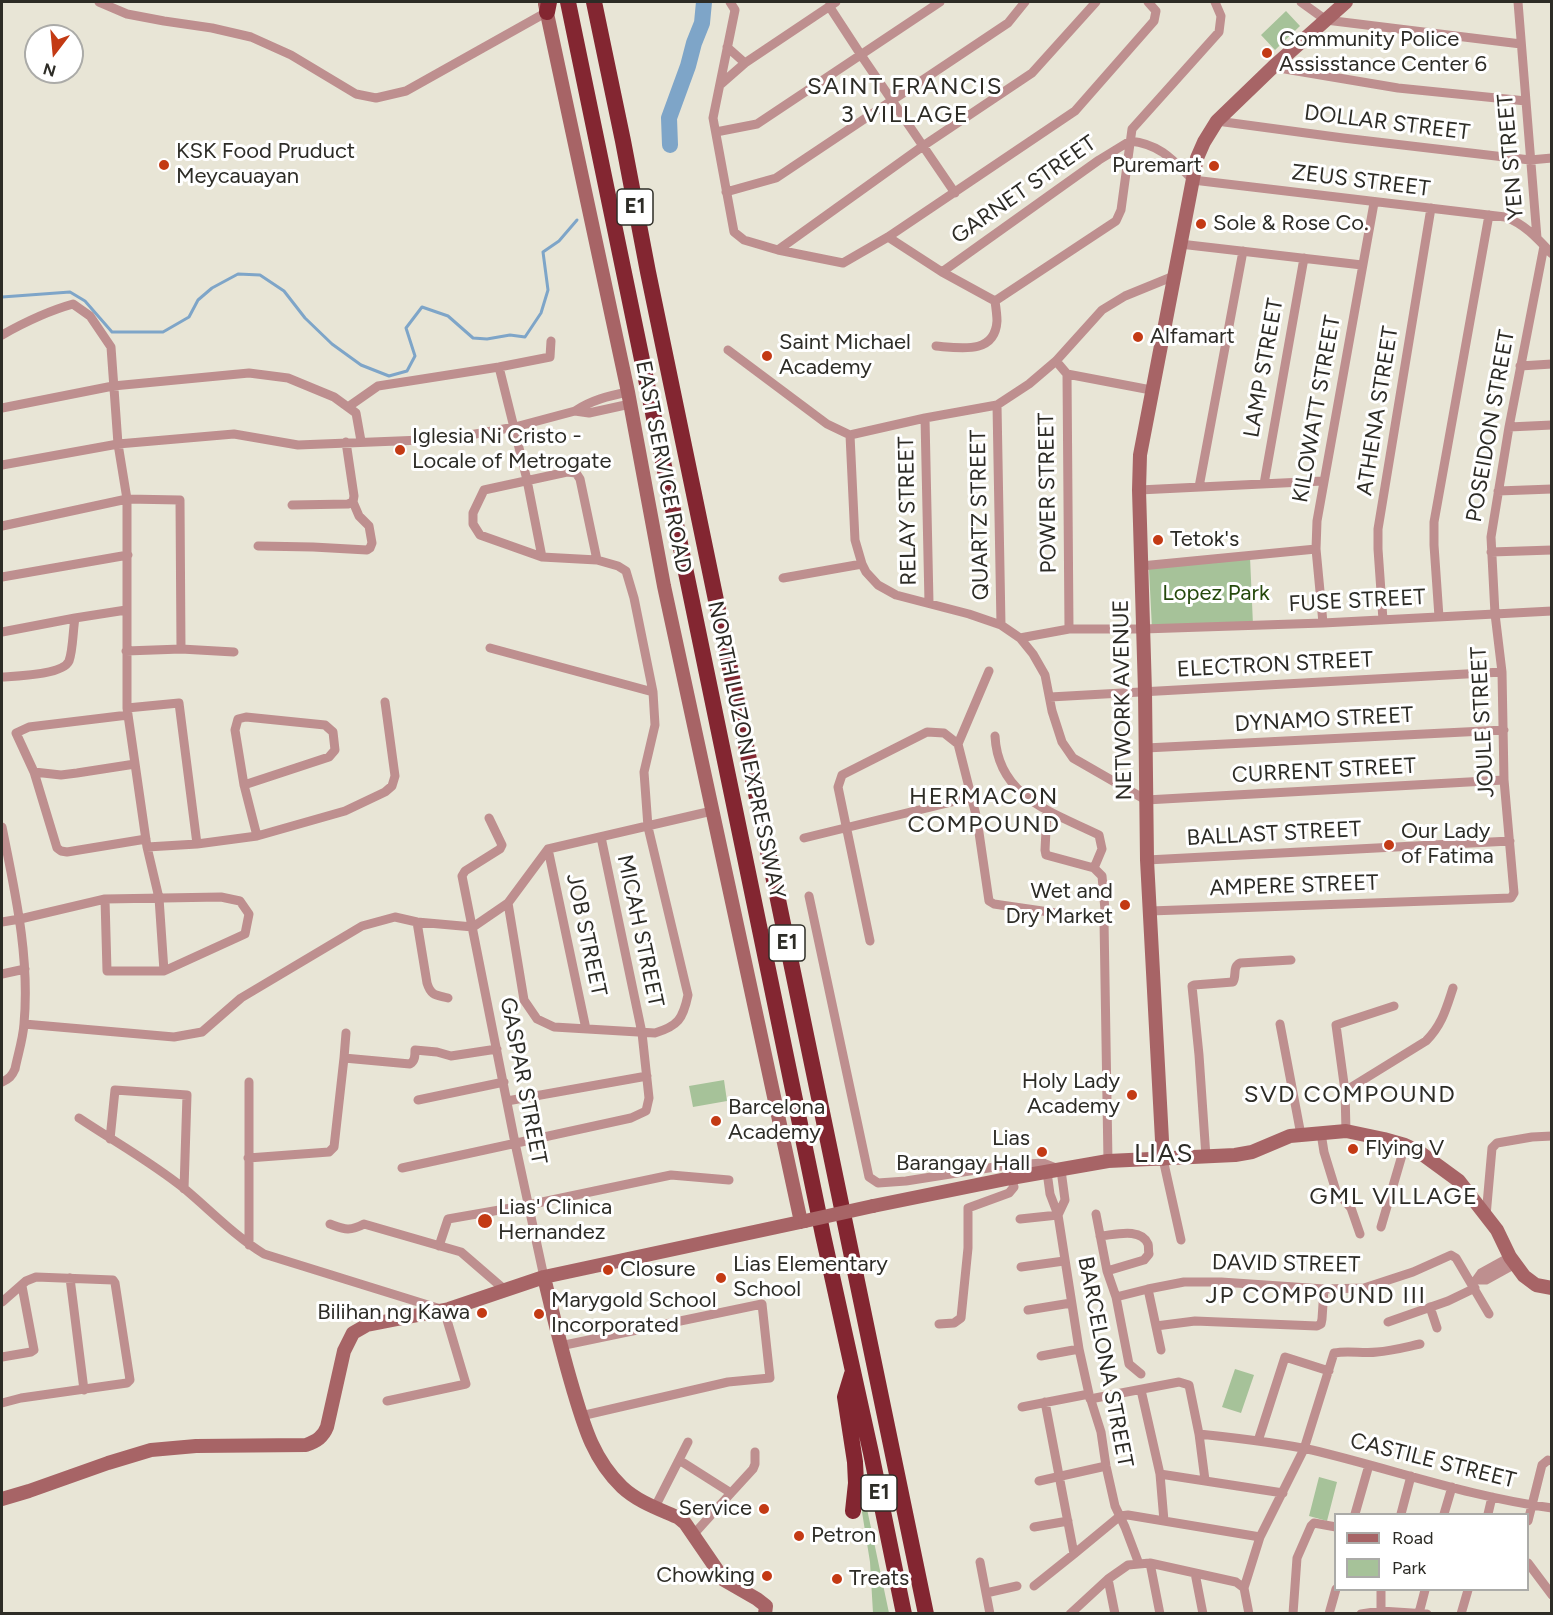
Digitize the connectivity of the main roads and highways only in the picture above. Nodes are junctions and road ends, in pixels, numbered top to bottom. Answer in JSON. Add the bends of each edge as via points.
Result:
{"nodes":[{"id":1,"x":568,"y":2,"type":"edge"},
{"id":2,"x":594,"y":2,"type":"edge"},
{"id":3,"x":602,"y":2,"type":"edge"},
{"id":4,"x":1346,"y":2,"type":"edge"},
{"id":5,"x":547,"y":5,"type":"edge"},
{"id":6,"x":610,"y":80,"type":"junction"},
{"id":7,"x":1163,"y":1159,"type":"junction"},
{"id":8,"x":803,"y":1222,"type":"junction"},
{"id":9,"x":544,"y":1277,"type":"junction"},
{"id":10,"x":1551,"y":1288,"type":"edge"},
{"id":11,"x":852,"y":1373,"type":"junction"},
{"id":12,"x":2,"y":1499,"type":"edge"},
{"id":13,"x":853,"y":1512,"type":"dead end"},
{"id":14,"x":765,"y":1614,"type":"edge"},
{"id":15,"x":904,"y":1614,"type":"edge"},
{"id":16,"x":926,"y":1614,"type":"edge"}],
"edges":[{"from":1,"to":11,"type":"highway","name":"NORTH LUZON EXPRESSWAY","number":"E1"},
{"from":2,"to":6,"type":"highway","name":"NORTH LUZON EXPRESSWAY","number":"E1"},
{"from":3,"to":6,"type":"highway"},
{"from":4,"to":7,"type":"main road","name":"NETWORK AVENUE","via":[[1217,121],[1204,142],[1197,158],[1140,455],[1147,860]]},
{"from":5,"to":8,"type":"main road","name":"EAST SERVICE ROAD","via":[[664,586]]},
{"from":6,"to":16,"type":"highway","name":"NORTH LUZON EXPRESSWAY","number":"E1"},
{"from":7,"to":8,"type":"main road","bridge":true,"via":[[1108,1161]]},
{"from":7,"to":10,"type":"main road","via":[[1235,1155],[1290,1136],[1346,1131],[1406,1145],[1459,1181],[1497,1230],[1524,1276],[1536,1285]]},
{"from":8,"to":9,"type":"main road"},
{"from":9,"to":12,"type":"main road","via":[[444,1310],[367,1325],[353,1333],[344,1351],[327,1427],[314,1442],[152,1450]]},
{"from":9,"to":14,"type":"main road","via":[[560,1346],[595,1453],[623,1488],[685,1523],[724,1580],[766,1606]]},
{"from":11,"to":13,"type":"highway","via":[[845,1397],[855,1468]]},
{"from":11,"to":15,"type":"highway","name":"NORTH LUZON EXPRESSWAY","number":"E1"}]}
